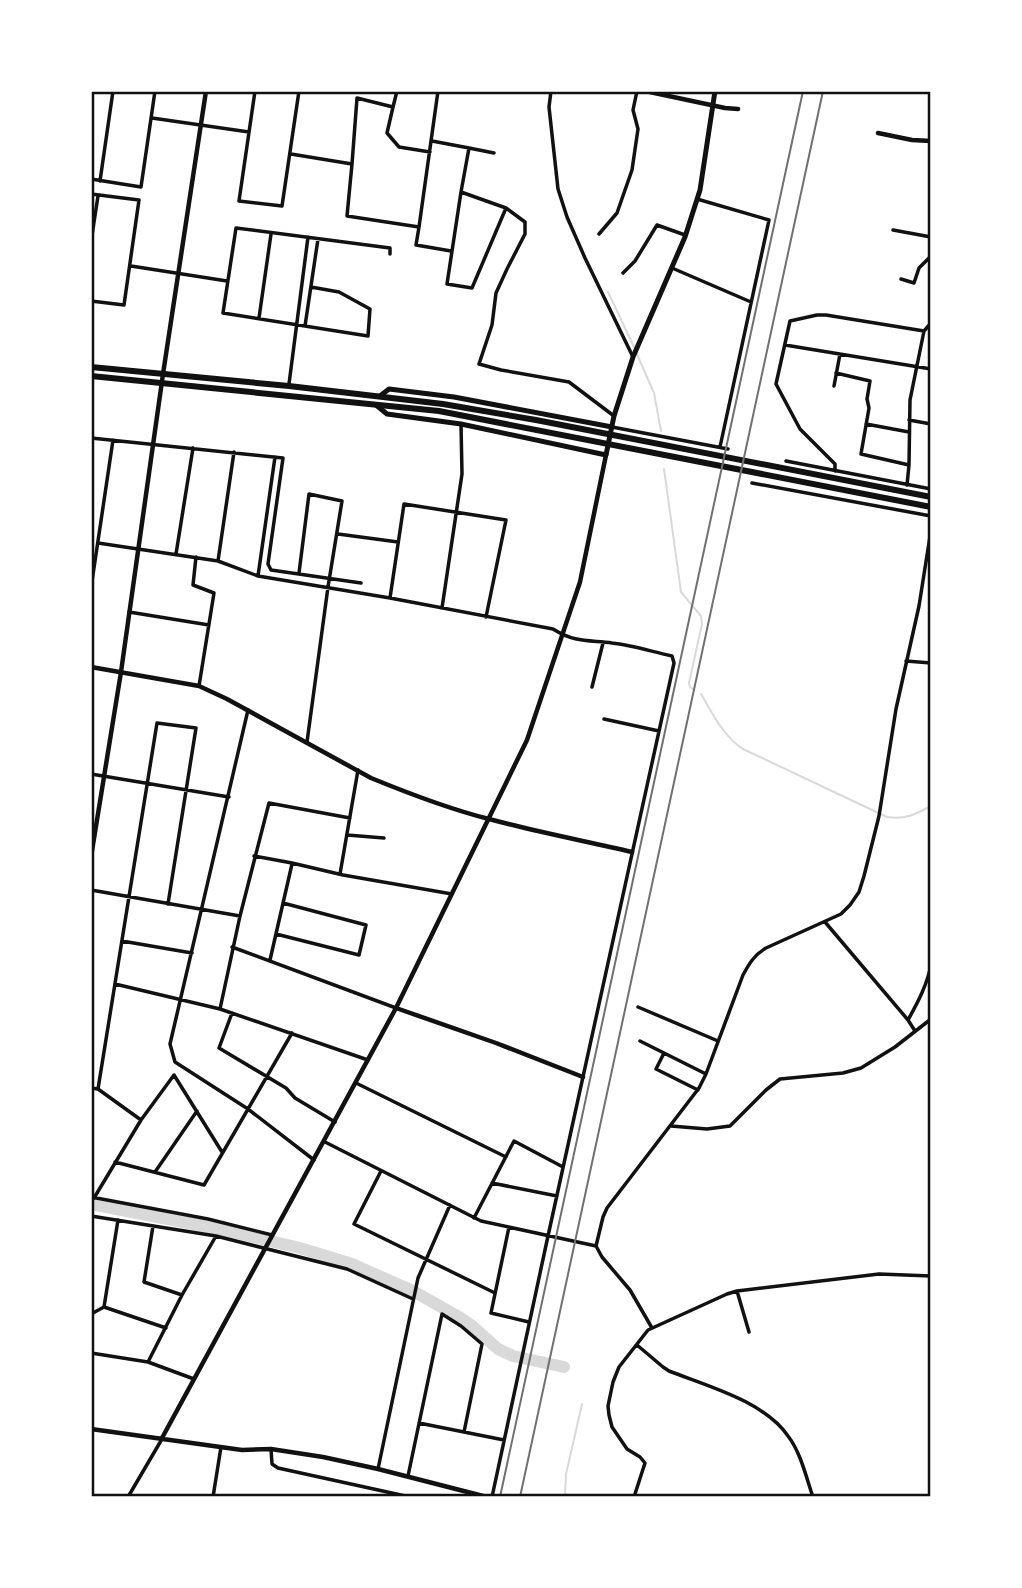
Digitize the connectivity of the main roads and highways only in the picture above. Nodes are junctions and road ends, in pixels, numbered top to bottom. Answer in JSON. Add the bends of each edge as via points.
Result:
{"nodes":[{"id":1,"x":715,"y":91,"type":"edge"},
{"id":2,"x":91,"y":367,"type":"edge"},
{"id":3,"x":91,"y":376,"type":"edge"},
{"id":4,"x":380,"y":396,"type":"junction"},
{"id":5,"x":376,"y":405,"type":"junction"},
{"id":6,"x":483,"y":415,"type":"junction"},
{"id":7,"x":612,"y":426,"type":"junction"},
{"id":8,"x":930,"y":497,"type":"edge"},
{"id":9,"x":930,"y":507,"type":"edge"}],
"edges":[{"from":1,"to":7,"type":"main road","via":[[700,190],[633,356]]},
{"from":2,"to":4,"type":"highway"},
{"from":3,"to":5,"type":"highway"},
{"from":4,"to":6,"type":"highway","via":[[443,404]]},
{"from":4,"to":7,"type":"main road","via":[[389,389],[454,397]]},
{"from":5,"to":6,"type":"highway"},
{"from":5,"to":7,"type":"main road","via":[[387,414],[461,424],[606,455]]},
{"from":6,"to":8,"type":"highway","via":[[536,420]]},
{"from":6,"to":9,"type":"highway"}]}
